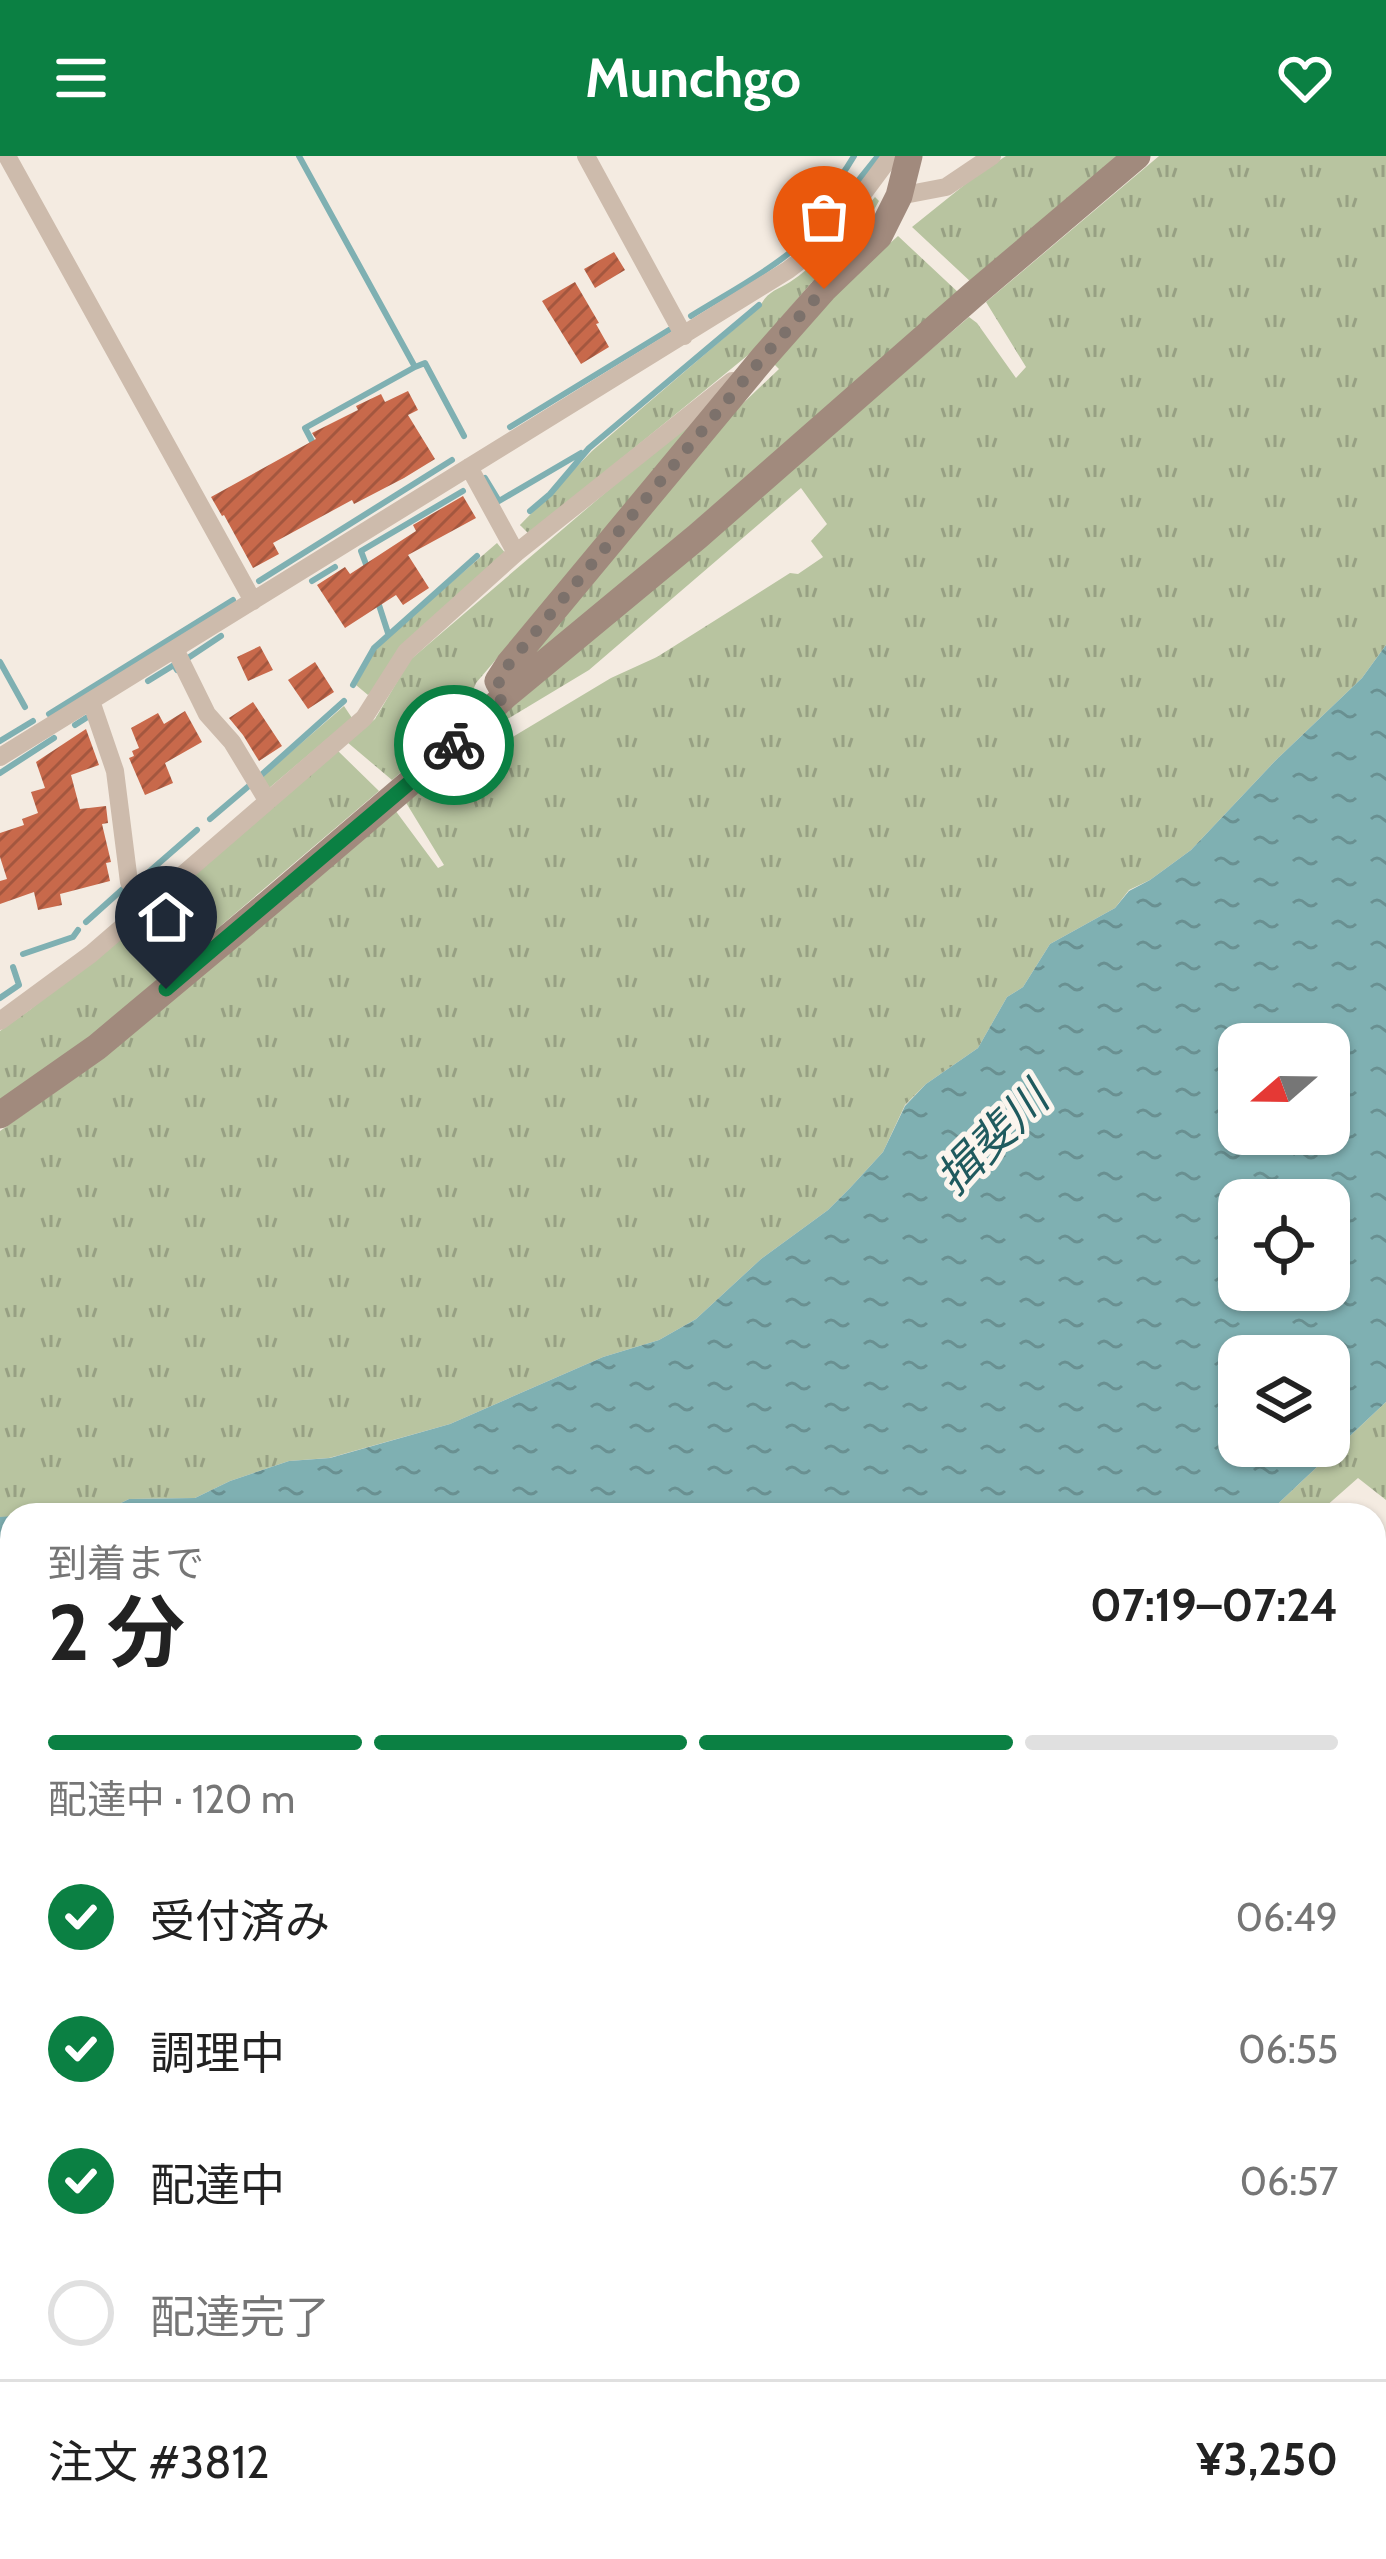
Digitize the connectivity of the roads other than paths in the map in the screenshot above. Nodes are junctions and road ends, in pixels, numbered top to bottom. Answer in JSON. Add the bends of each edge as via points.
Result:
{"nodes":[{"id":1,"x":8,"y":156,"type":"edge"},
{"id":2,"x":586,"y":156,"type":"edge"},
{"id":3,"x":992,"y":156,"type":"edge"},
{"id":4,"x":1137,"y":156,"type":"edge"},
{"id":5,"x":894,"y":157,"type":"edge"},
{"id":6,"x":899,"y":196,"type":"junction"},
{"id":7,"x":684,"y":336,"type":"junction"},
{"id":8,"x":764,"y":356,"type":"junction"},
{"id":9,"x":469,"y":467,"type":"junction"},
{"id":10,"x":516,"y":553,"type":"junction"},
{"id":11,"x":253,"y":602,"type":"junction"},
{"id":12,"x":175,"y":649,"type":"junction"},
{"id":13,"x":506,"y":695,"type":"junction"},
{"id":14,"x":91,"y":701,"type":"junction"},
{"id":15,"x":0,"y":757,"type":"edge"},
{"id":16,"x":267,"y":800,"type":"junction"},
{"id":17,"x":129,"y":882,"type":"dead end"},
{"id":18,"x":0,"y":1021,"type":"edge"},
{"id":19,"x":0,"y":1115,"type":"edge"}],
"edges":[{"from":1,"to":11,"type":"street"},
{"from":2,"to":7,"type":"street"},
{"from":3,"to":6,"type":"street","via":[[946,187]]},
{"from":4,"to":13,"type":"main road"},
{"from":5,"to":6,"type":"main road"},
{"from":5,"to":7,"type":"street","via":[[830,237]]},
{"from":6,"to":8,"type":"main road","via":[[878,236]]},
{"from":7,"to":9,"type":"street"},
{"from":8,"to":10,"type":"street"},
{"from":8,"to":13,"type":"main road","via":[[509,664],[498,681]]},
{"from":9,"to":10,"type":"street"},
{"from":9,"to":11,"type":"street"},
{"from":10,"to":16,"type":"street","via":[[406,652],[364,718]]},
{"from":11,"to":12,"type":"street"},
{"from":12,"to":14,"type":"street"},
{"from":12,"to":16,"type":"street","via":[[207,715]]},
{"from":13,"to":19,"type":"main road","via":[[97,1047]]},
{"from":14,"to":15,"type":"street"},
{"from":14,"to":17,"type":"street","via":[[115,771]]},
{"from":16,"to":18,"type":"street","via":[[92,954]]}]}
